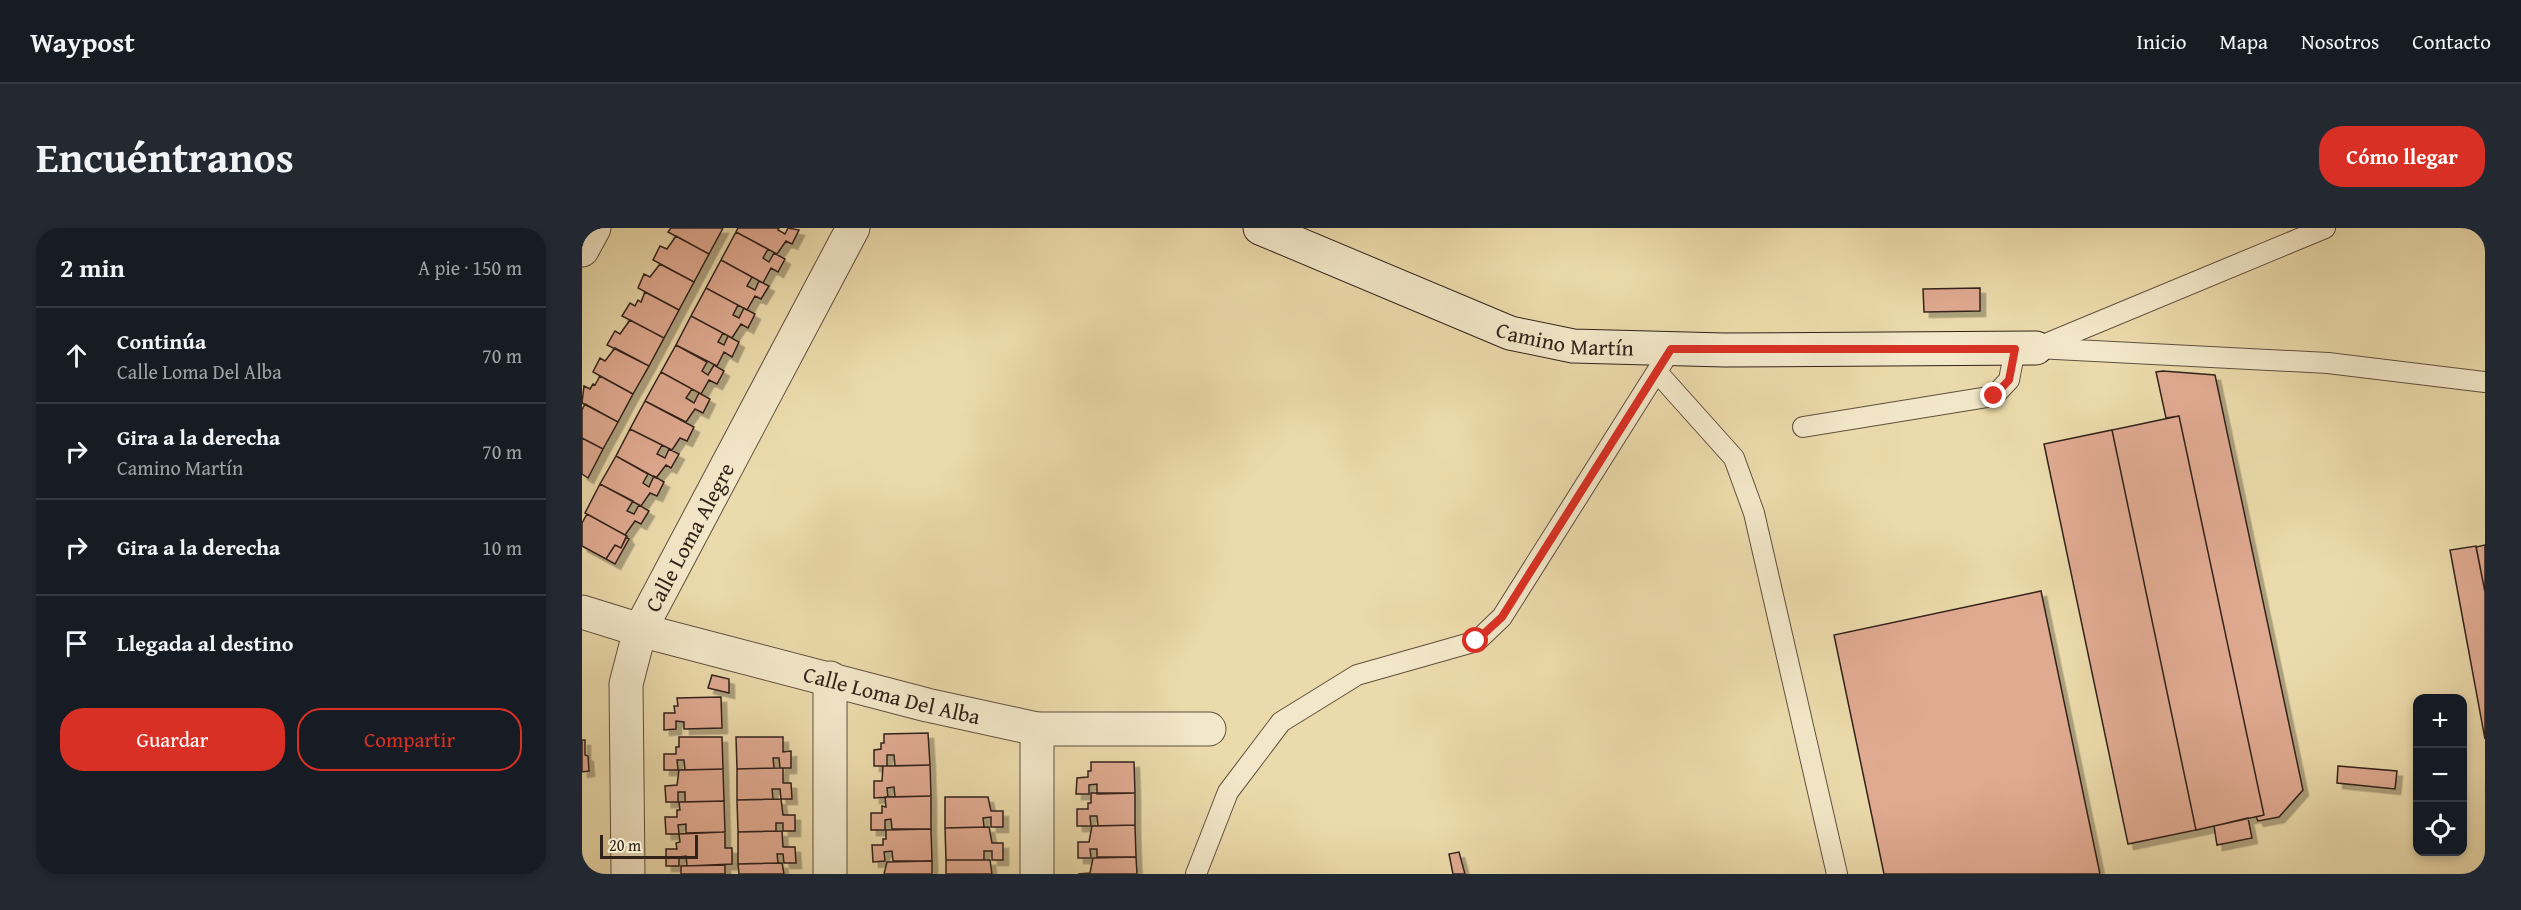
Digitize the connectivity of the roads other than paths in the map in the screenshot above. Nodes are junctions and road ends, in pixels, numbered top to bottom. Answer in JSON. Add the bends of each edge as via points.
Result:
{"nodes":[{"id":1,"x":594,"y":228,"type":"edge"},
{"id":2,"x":853,"y":228,"type":"edge"},
{"id":3,"x":1260,"y":228,"type":"edge"},
{"id":4,"x":2325,"y":228,"type":"edge"},
{"id":5,"x":582,"y":250,"type":"edge"},
{"id":6,"x":2025,"y":348,"type":"junction"},
{"id":7,"x":1664,"y":360,"type":"junction"},
{"id":8,"x":2485,"y":382,"type":"edge"},
{"id":9,"x":1803,"y":427,"type":"dead end"},
{"id":10,"x":582,"y":612,"type":"edge"},
{"id":11,"x":640,"y":630,"type":"junction"},
{"id":12,"x":830,"y":678,"type":"junction"},
{"id":13,"x":1037,"y":729,"type":"junction"},
{"id":14,"x":1209,"y":729,"type":"dead end"},
{"id":15,"x":628,"y":874,"type":"edge"},
{"id":16,"x":830,"y":874,"type":"edge"},
{"id":17,"x":1037,"y":874,"type":"edge"},
{"id":18,"x":1196,"y":874,"type":"edge"},
{"id":19,"x":1837,"y":874,"type":"edge"}],
"edges":[{"from":1,"to":5,"type":"street"},
{"from":2,"to":11,"type":"street","name":"Calle Loma Alegre"},
{"from":3,"to":7,"type":"street","name":"Camino Martín","via":[[1510,333]]},
{"from":4,"to":6,"type":"lane"},
{"from":6,"to":7,"type":"street","name":"Camino Martín"},
{"from":6,"to":8,"type":"lane","via":[[2328,363]]},
{"from":6,"to":9,"type":"lane","via":[[2009,380],[1994,396]]},
{"from":7,"to":18,"type":"lane","via":[[1502,617],[1476,641],[1357,675],[1281,722],[1228,792]]},
{"from":7,"to":19,"type":"lane","via":[[1734,458],[1754,513]]},
{"from":10,"to":11,"type":"street","name":"Calle Loma Del Alba"},
{"from":11,"to":12,"type":"street","name":"Calle Loma Del Alba"},
{"from":11,"to":15,"type":"street","name":"Calle Loma Alegre","via":[[626,684]]},
{"from":12,"to":13,"type":"street","name":"Calle Loma Del Alba","via":[[927,705]]},
{"from":12,"to":16,"type":"street"},
{"from":13,"to":14,"type":"street","name":"Calle Loma Del Alba"},
{"from":13,"to":17,"type":"street"}]}
